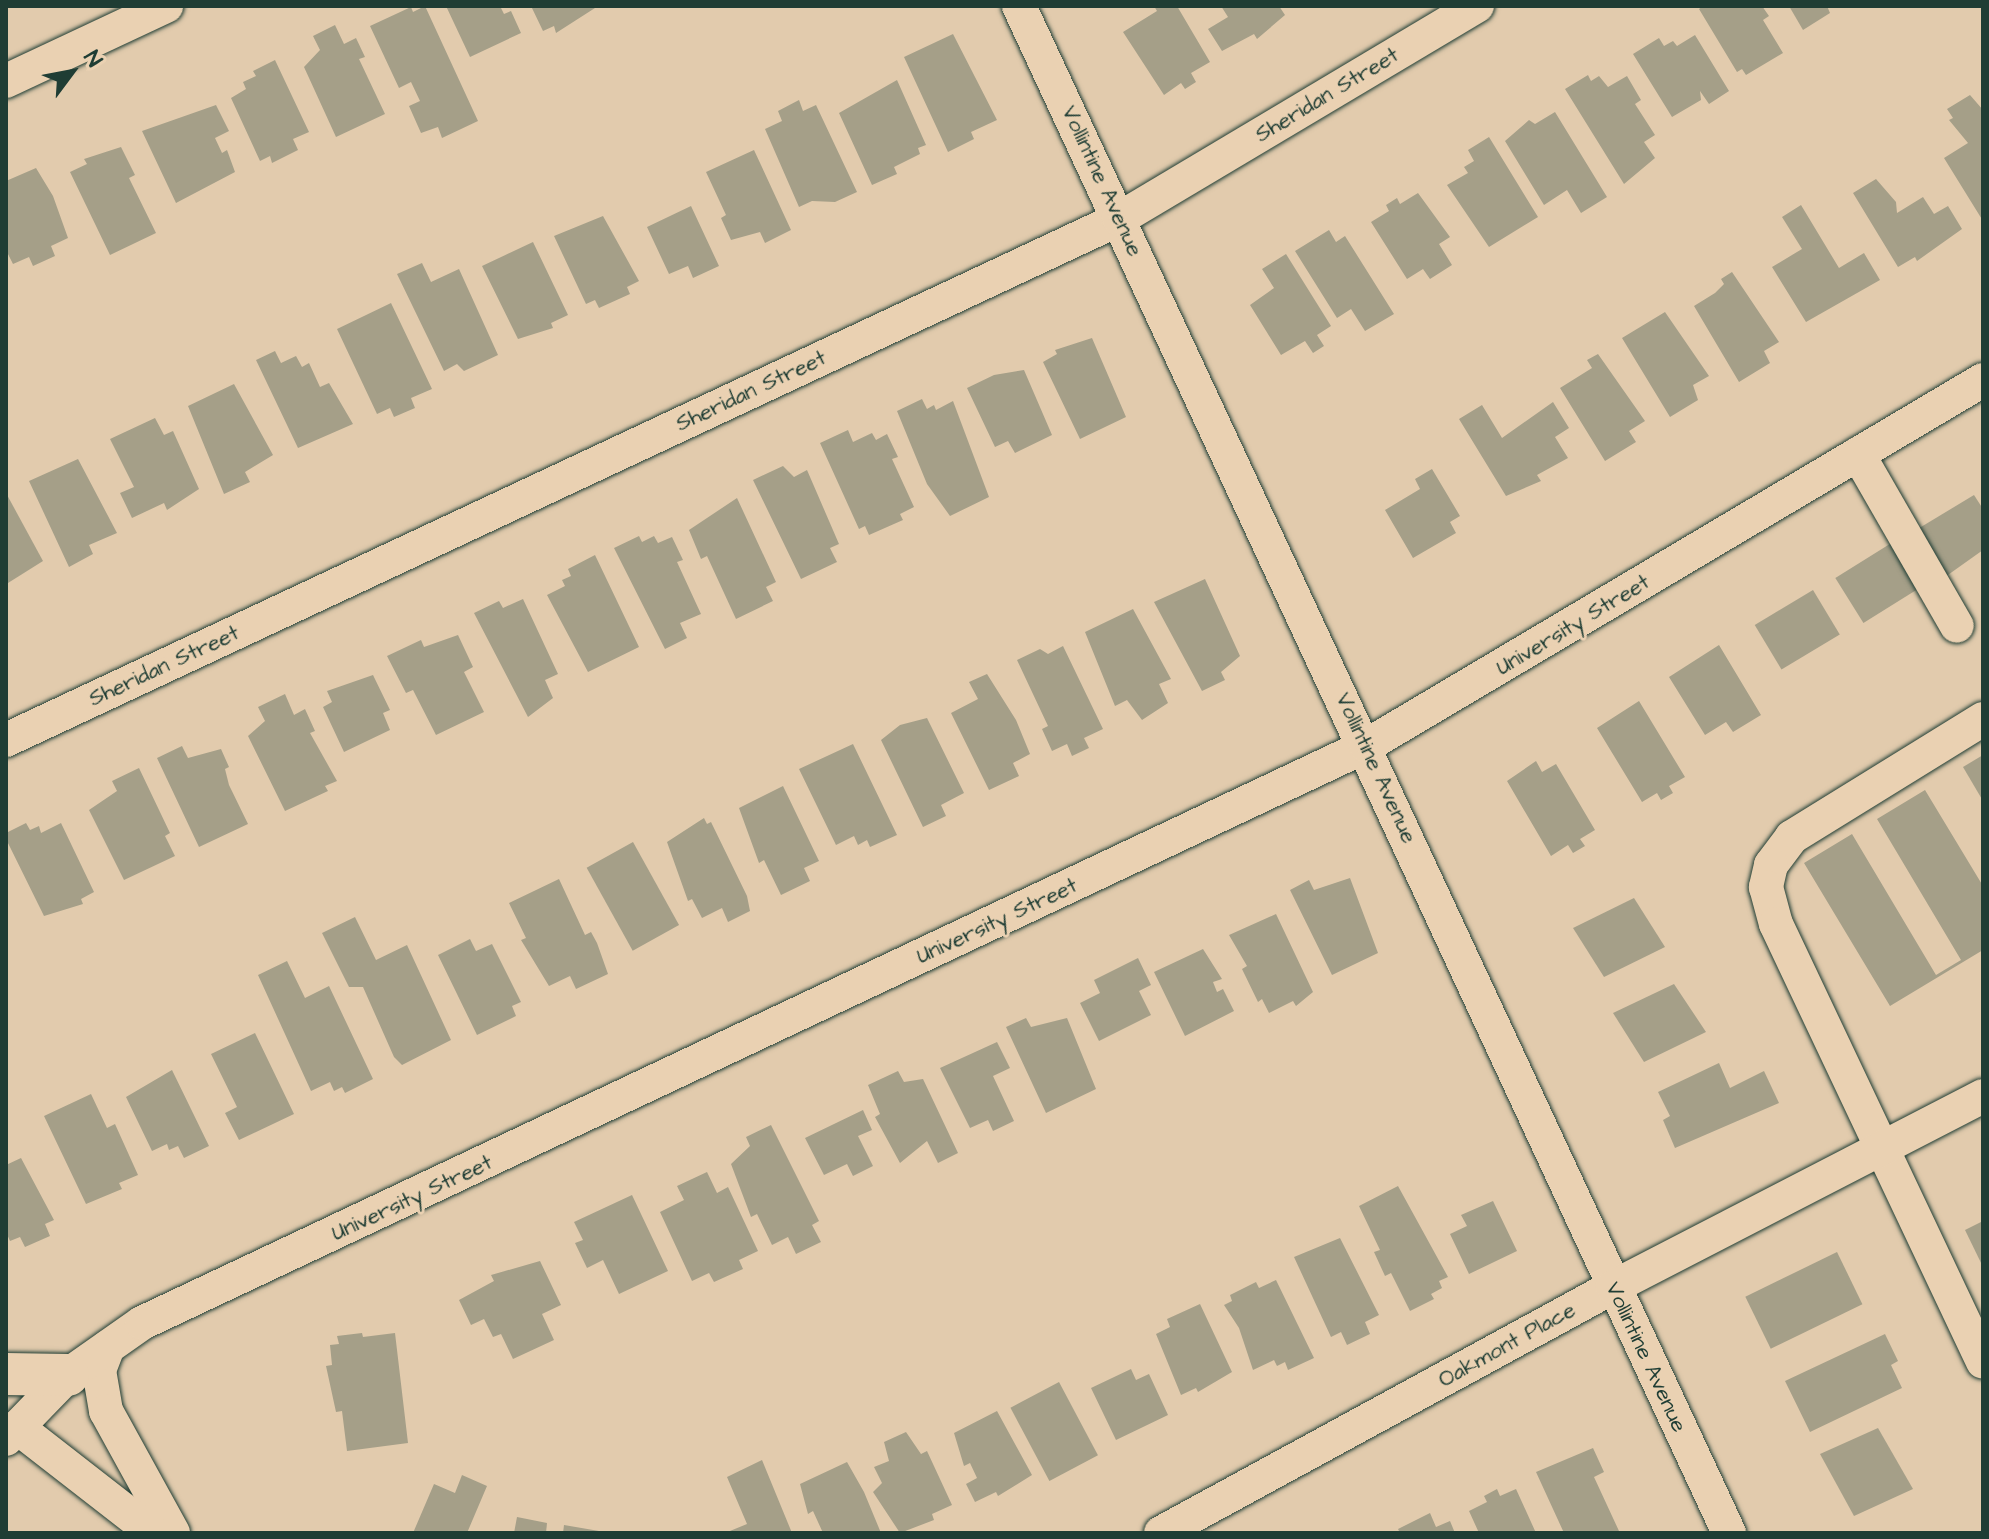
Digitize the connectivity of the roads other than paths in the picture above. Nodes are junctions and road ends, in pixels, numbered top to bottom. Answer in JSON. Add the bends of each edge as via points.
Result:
{"nodes":[{"id":1,"x":166,"y":6,"type":"edge"},
{"id":2,"x":1019,"y":6,"type":"edge"},
{"id":3,"x":1477,"y":6,"type":"edge"},
{"id":4,"x":6,"y":81,"type":"edge"},
{"id":5,"x":1119,"y":219,"type":"junction"},
{"id":6,"x":1983,"y":380,"type":"edge"},
{"id":7,"x":1858,"y":454,"type":"junction"},
{"id":8,"x":1957,"y":626,"type":"dead end"},
{"id":9,"x":1983,"y":719,"type":"edge"},
{"id":10,"x":6,"y":740,"type":"edge"},
{"id":11,"x":1366,"y":746,"type":"junction"},
{"id":12,"x":1983,"y":1096,"type":"edge"},
{"id":13,"x":1880,"y":1150,"type":"junction"},
{"id":14,"x":1613,"y":1287,"type":"junction"},
{"id":15,"x":108,"y":1347,"type":"junction"},
{"id":16,"x":1983,"y":1361,"type":"edge"},
{"id":17,"x":6,"y":1374,"type":"edge"},
{"id":18,"x":68,"y":1375,"type":"junction"},
{"id":19,"x":11,"y":1433,"type":"edge"},
{"id":20,"x":153,"y":1533,"type":"edge"},
{"id":21,"x":173,"y":1533,"type":"edge"},
{"id":22,"x":1161,"y":1533,"type":"edge"},
{"id":23,"x":1729,"y":1533,"type":"edge"}],
"edges":[{"from":1,"to":4,"type":"street"},
{"from":2,"to":5,"type":"street","name":"Vollintine Avenue"},
{"from":3,"to":5,"type":"street","name":"Sheridan Street"},
{"from":5,"to":10,"type":"street","name":"Sheridan Street"},
{"from":5,"to":11,"type":"street","name":"Vollintine Avenue"},
{"from":6,"to":7,"type":"street","name":"University Street"},
{"from":7,"to":8,"type":"street"},
{"from":7,"to":11,"type":"street","name":"University Street"},
{"from":9,"to":13,"type":"street","via":[[1792,837],[1771,865],[1766,887],[1776,924]]},
{"from":11,"to":14,"type":"street","name":"Vollintine Avenue"},
{"from":11,"to":15,"type":"street","name":"University Street","via":[[142,1323]]},
{"from":12,"to":13,"type":"street","name":"Oakmont Place"},
{"from":13,"to":14,"type":"street","name":"Oakmont Place"},
{"from":13,"to":16,"type":"street"},
{"from":14,"to":22,"type":"street","name":"Oakmont Place"},
{"from":14,"to":23,"type":"street","name":"Vollintine Avenue"},
{"from":15,"to":18,"type":"street","name":"University Street"},
{"from":15,"to":21,"type":"street","via":[[99,1370],[106,1411]]},
{"from":17,"to":18,"type":"main road"},
{"from":18,"to":19,"type":"street","name":"University Street"},
{"from":19,"to":20,"type":"street"}]}
